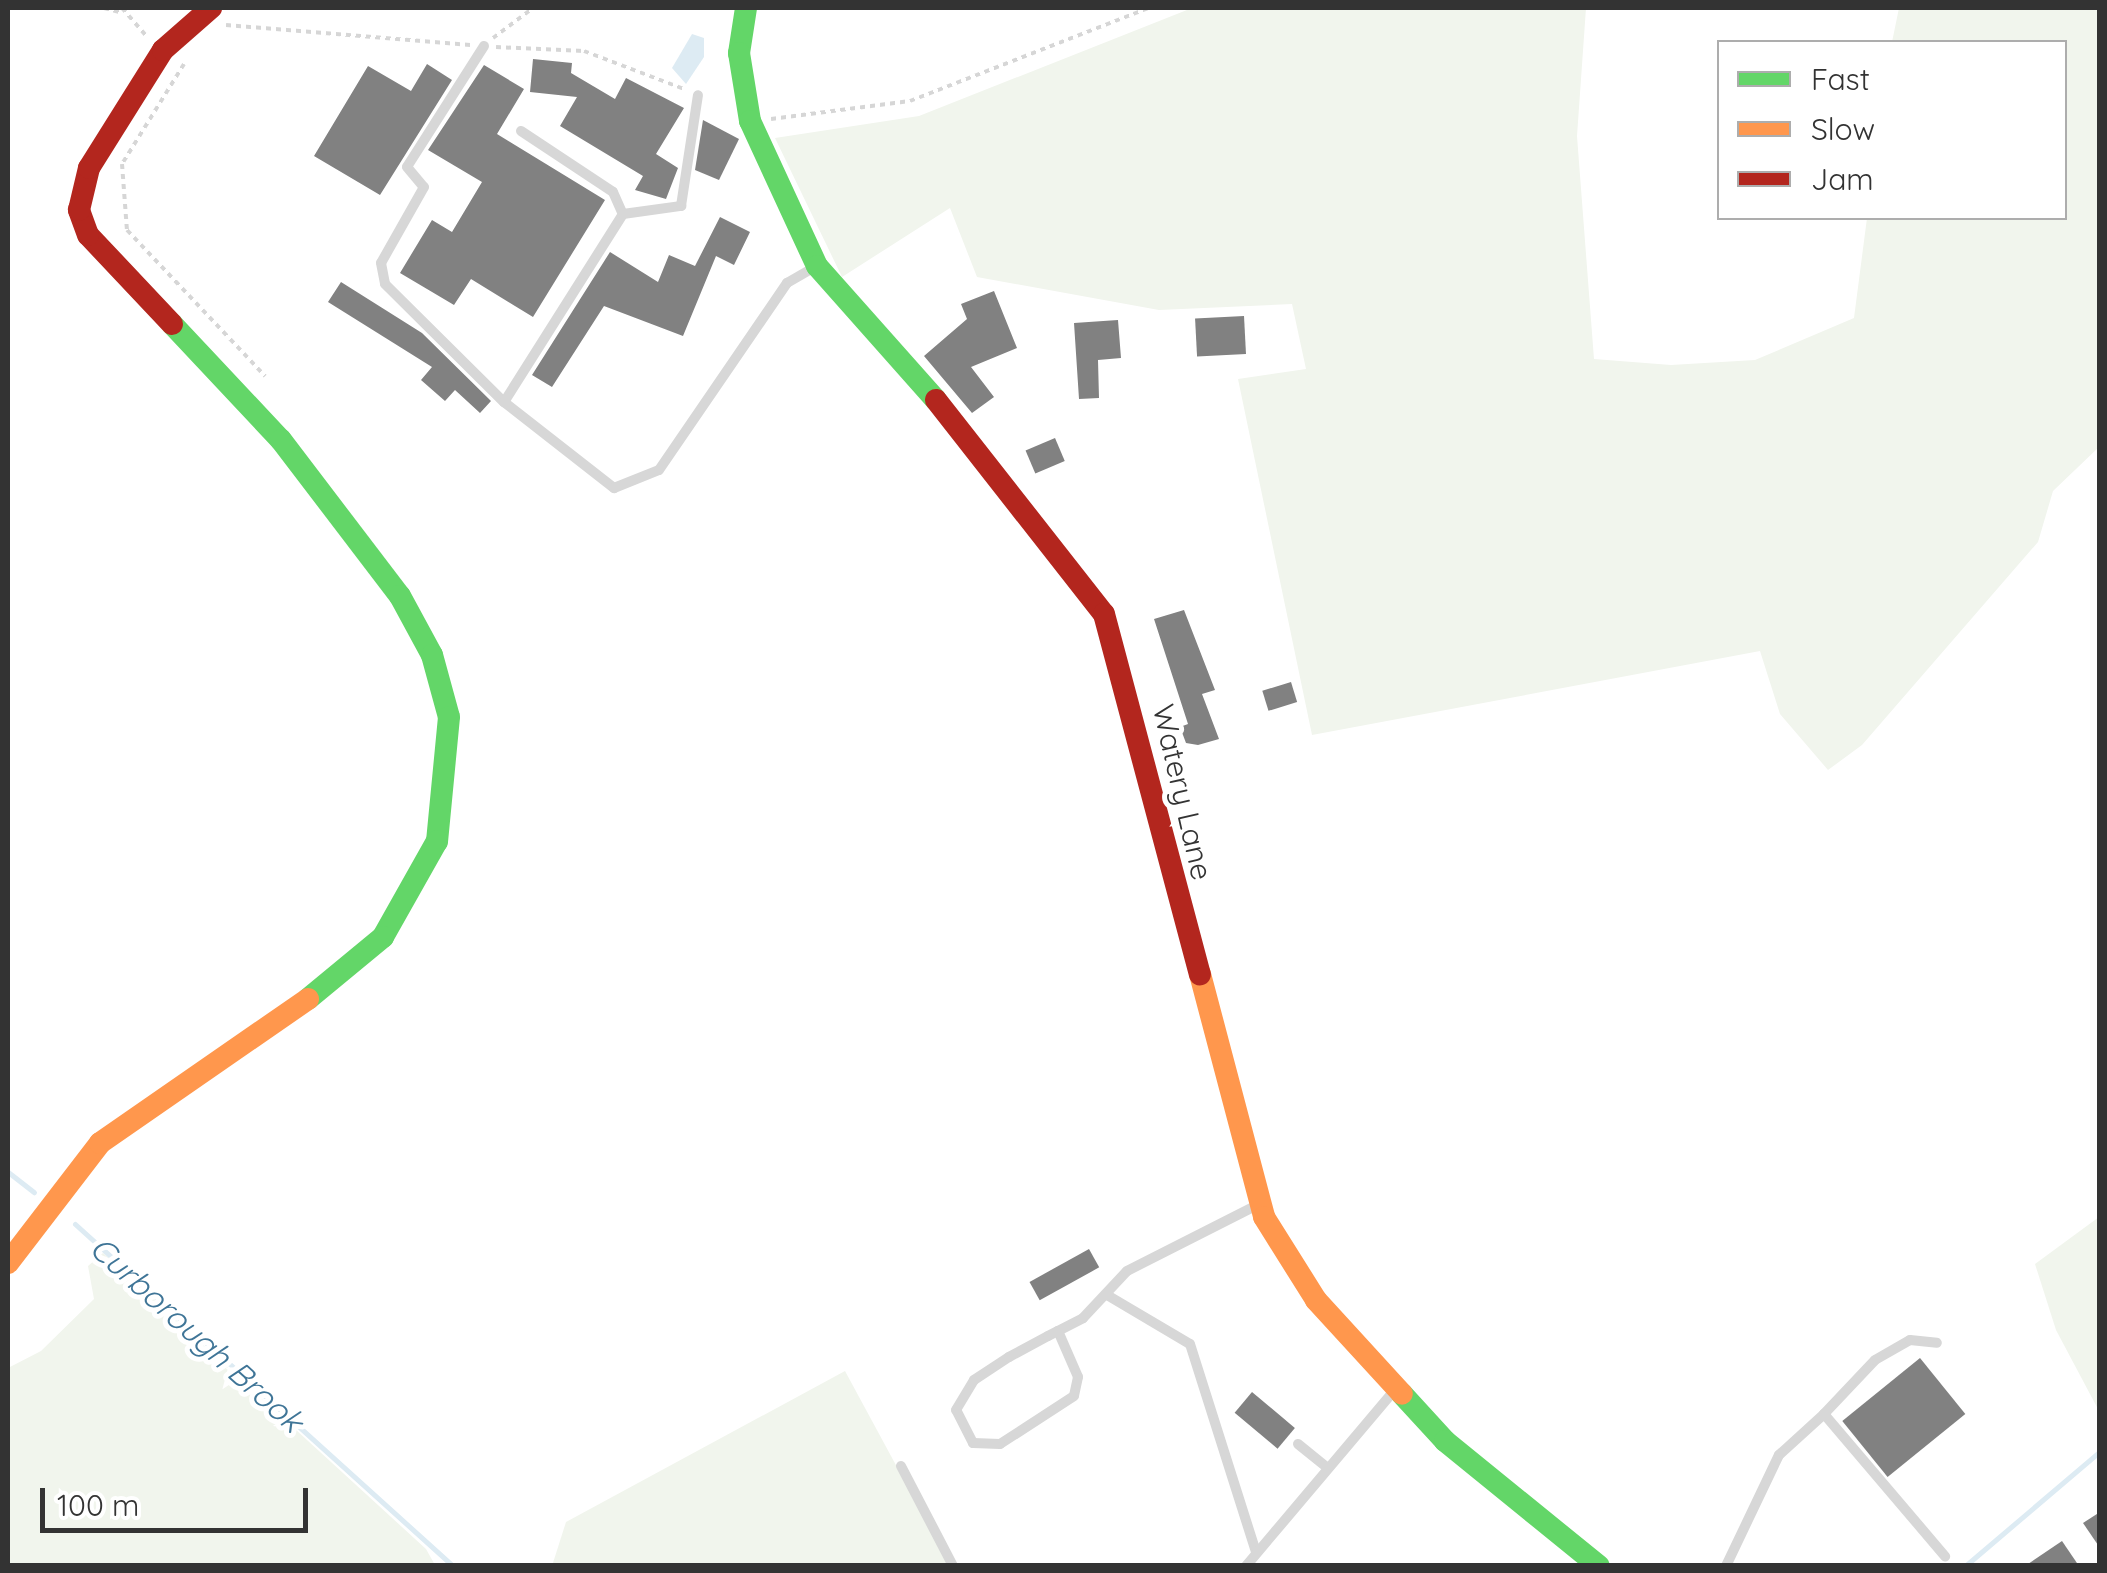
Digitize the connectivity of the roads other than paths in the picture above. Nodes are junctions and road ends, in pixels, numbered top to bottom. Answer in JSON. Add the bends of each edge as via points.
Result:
{"nodes":[{"id":1,"x":746,"y":8,"type":"edge"},
{"id":2,"x":214,"y":17,"type":"edge"},
{"id":3,"x":484,"y":46,"type":"road end"},
{"id":4,"x":698,"y":95,"type":"road end"},
{"id":5,"x":521,"y":132,"type":"dead end"},
{"id":6,"x":623,"y":214,"type":"junction"},
{"id":7,"x":817,"y":266,"type":"junction"},
{"id":8,"x":504,"y":402,"type":"junction"},
{"id":9,"x":1258,"y":1204,"type":"junction"},
{"id":10,"x":8,"y":1263,"type":"edge"},
{"id":11,"x":1107,"y":1295,"type":"junction"},
{"id":12,"x":1058,"y":1331,"type":"junction"},
{"id":13,"x":1937,"y":1343,"type":"dead end"},
{"id":14,"x":1396,"y":1390,"type":"junction"},
{"id":15,"x":1824,"y":1414,"type":"junction"},
{"id":16,"x":1298,"y":1444,"type":"dead end"},
{"id":17,"x":901,"y":1466,"type":"dead end"},
{"id":18,"x":1326,"y":1467,"type":"junction"},
{"id":19,"x":1256,"y":1552,"type":"junction"},
{"id":20,"x":1944,"y":1556,"type":"dead end"},
{"id":21,"x":953,"y":1566,"type":"edge"},
{"id":22,"x":1246,"y":1566,"type":"edge"},
{"id":23,"x":1598,"y":1566,"type":"edge"},
{"id":24,"x":1726,"y":1566,"type":"edge"}],
"edges":[{"from":1,"to":7,"type":"street","name":"Watery Lane","via":[[739,53],[750,121]]},
{"from":2,"to":10,"type":"street","via":[[163,50],[82,184],[88,235],[281,440],[400,596],[432,655],[450,718],[450,772],[438,841],[383,936],[334,981],[100,1143]]},
{"from":3,"to":8,"type":"lane","via":[[407,167],[424,187],[380,263],[385,284]]},
{"from":4,"to":6,"type":"lane","via":[[681,206]]},
{"from":5,"to":6,"type":"lane","via":[[613,192]]},
{"from":6,"to":8,"type":"lane"},
{"from":7,"to":8,"type":"lane","via":[[788,283],[659,470],[614,488]]},
{"from":7,"to":9,"type":"street","name":"Watery Lane","via":[[984,454],[1104,614]]},
{"from":9,"to":11,"type":"lane","via":[[1128,1271]]},
{"from":9,"to":14,"type":"street","name":"Watery Lane","via":[[1316,1300]]},
{"from":11,"to":12,"type":"lane"},
{"from":11,"to":19,"type":"lane","via":[[1190,1344]]},
{"from":12,"to":12,"type":"lane","via":[[966,1388],[956,1410],[974,1443],[1000,1444],[1074,1396],[1078,1377]]},
{"from":13,"to":15,"type":"lane","via":[[1910,1340],[1874,1360]]},
{"from":14,"to":18,"type":"lane"},
{"from":14,"to":23,"type":"street","name":"Watery Lane"},
{"from":15,"to":20,"type":"lane"},
{"from":15,"to":24,"type":"lane","via":[[1779,1455]]},
{"from":16,"to":18,"type":"lane"},
{"from":17,"to":21,"type":"lane"},
{"from":18,"to":19,"type":"lane"},
{"from":19,"to":22,"type":"lane"}]}
